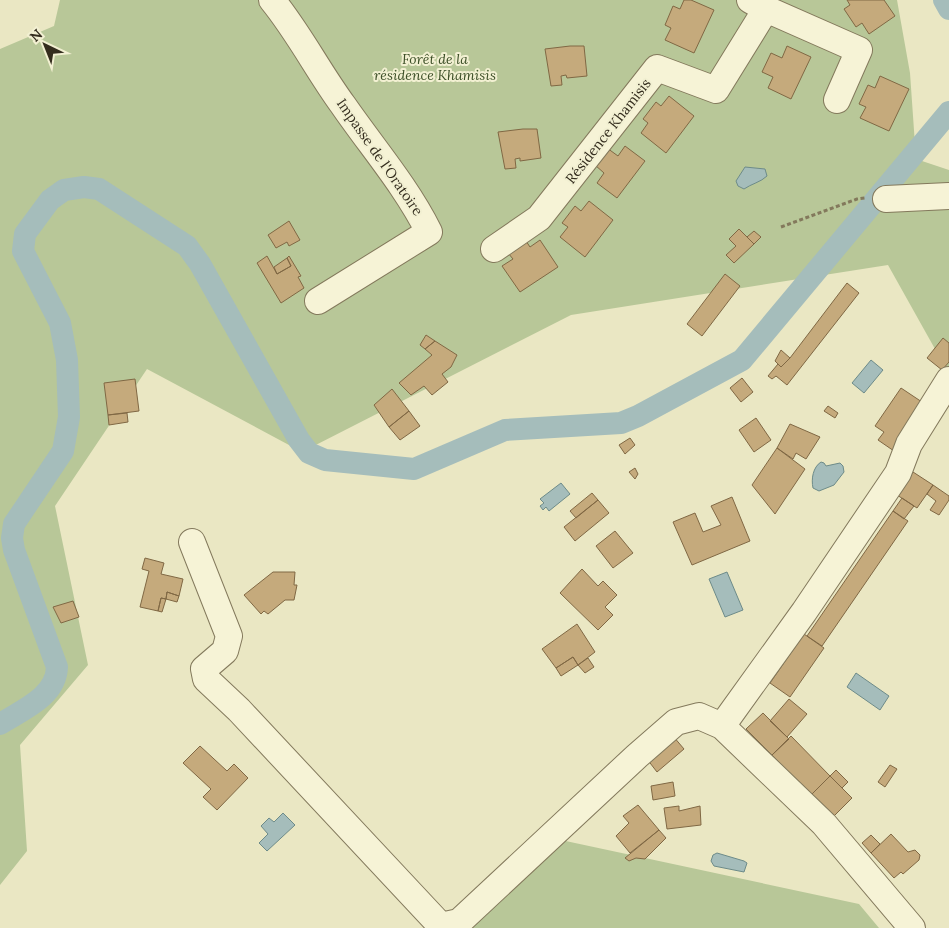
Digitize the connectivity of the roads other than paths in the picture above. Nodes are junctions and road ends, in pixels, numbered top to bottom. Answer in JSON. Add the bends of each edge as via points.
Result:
{"nodes":[{"id":1,"x":272,"y":0,"type":"edge"},
{"id":2,"x":758,"y":5,"type":"edge"},
{"id":3,"x":837,"y":100,"type":"dead end"},
{"id":4,"x":949,"y":196,"type":"edge"},
{"id":5,"x":878,"y":198,"type":"road end"},
{"id":6,"x":494,"y":249,"type":"dead end"},
{"id":7,"x":318,"y":301,"type":"dead end"},
{"id":8,"x":949,"y":380,"type":"edge"},
{"id":9,"x":192,"y":542,"type":"dead end"},
{"id":10,"x":722,"y":726,"type":"junction"},
{"id":11,"x":912,"y":928,"type":"edge"}],
"edges":[{"from":1,"to":7,"type":"street","name":"Impasse de l'Oratoire","via":[[416,206],[429,232]]},
{"from":2,"to":3,"type":"street","via":[[859,50]]},
{"from":2,"to":6,"type":"street","name":"Résidence Khamisis","via":[[716,90],[657,68],[539,218]]},
{"from":4,"to":5,"type":"street"},
{"from":8,"to":10,"type":"street","via":[[909,444],[898,473]]},
{"from":9,"to":10,"type":"street","via":[[229,636],[225,651],[204,669],[206,679],[240,710],[441,926],[459,922],[676,722],[698,716]]},
{"from":10,"to":11,"type":"street","via":[[824,824]]}]}
